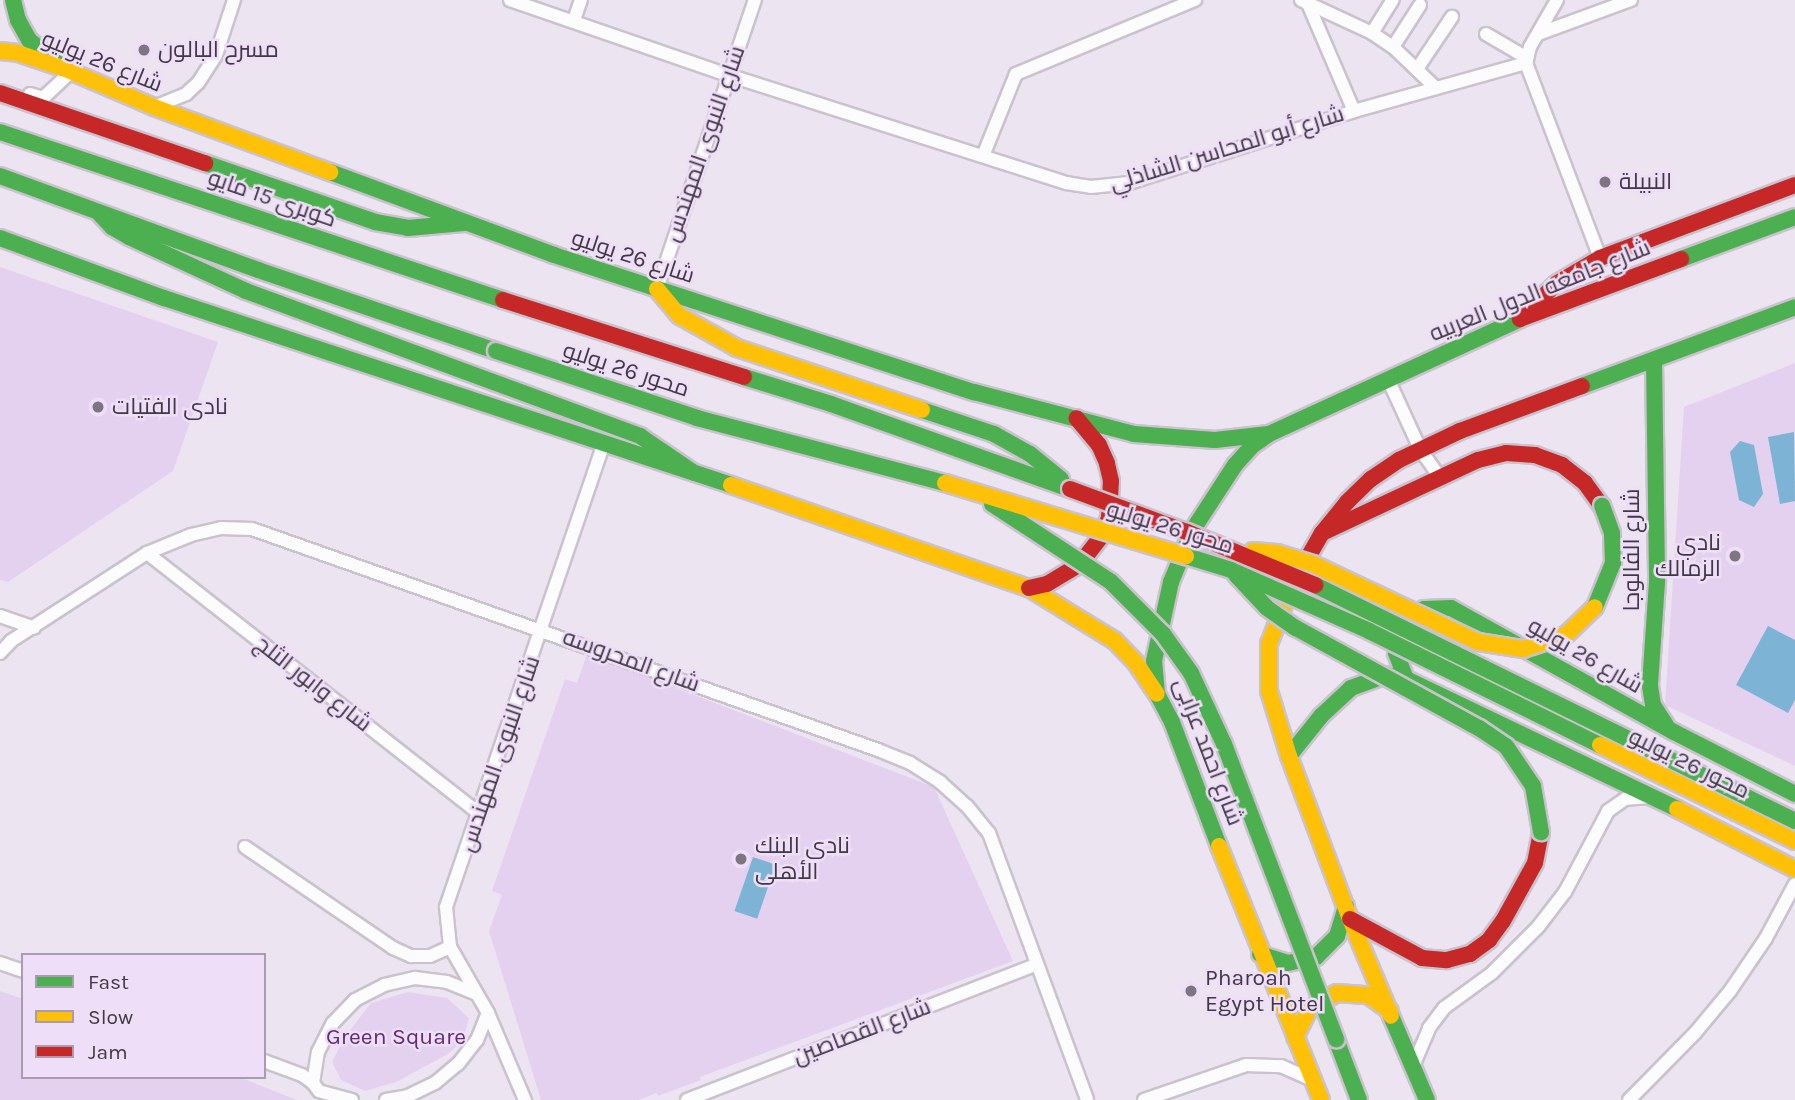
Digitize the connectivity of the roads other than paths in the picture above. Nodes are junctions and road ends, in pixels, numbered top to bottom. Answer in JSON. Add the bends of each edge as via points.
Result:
{"nodes":[{"id":1,"x":12,"y":0,"type":"edge"},
{"id":2,"x":234,"y":0,"type":"edge"},
{"id":3,"x":510,"y":0,"type":"edge"},
{"id":4,"x":581,"y":0,"type":"edge"},
{"id":5,"x":755,"y":0,"type":"edge"},
{"id":6,"x":1195,"y":0,"type":"edge"},
{"id":7,"x":1393,"y":0,"type":"edge"},
{"id":8,"x":1556,"y":0,"type":"edge"},
{"id":9,"x":1631,"y":0,"type":"edge"},
{"id":10,"x":1305,"y":3,"type":"edge"},
{"id":11,"x":1420,"y":5,"type":"dead end"},
{"id":12,"x":1452,"y":17,"type":"dead end"},
{"id":13,"x":0,"y":20,"type":"edge"},
{"id":14,"x":574,"y":20,"type":"junction"},
{"id":15,"x":1372,"y":33,"type":"junction"},
{"id":16,"x":1538,"y":33,"type":"junction"},
{"id":17,"x":1486,"y":34,"type":"dead end"},
{"id":18,"x":1393,"y":47,"type":"junction"},
{"id":19,"x":0,"y":51,"type":"edge"},
{"id":20,"x":1526,"y":61,"type":"junction"},
{"id":21,"x":1417,"y":69,"type":"junction"},
{"id":22,"x":68,"y":70,"type":"junction"},
{"id":23,"x":728,"y":75,"type":"junction"},
{"id":24,"x":1434,"y":86,"type":"junction"},
{"id":25,"x":25,"y":92,"type":"dead end"},
{"id":26,"x":0,"y":93,"type":"edge"},
{"id":27,"x":154,"y":107,"type":"junction"},
{"id":28,"x":1354,"y":111,"type":"junction"},
{"id":29,"x":0,"y":132,"type":"edge"},
{"id":30,"x":983,"y":156,"type":"junction"},
{"id":31,"x":0,"y":176,"type":"edge"},
{"id":32,"x":1795,"y":185,"type":"edge"},
{"id":33,"x":98,"y":212,"type":"junction"},
{"id":34,"x":1795,"y":217,"type":"edge"},
{"id":35,"x":464,"y":223,"type":"junction"},
{"id":36,"x":0,"y":238,"type":"edge"},
{"id":37,"x":1600,"y":258,"type":"junction"},
{"id":38,"x":657,"y":289,"type":"junction"},
{"id":39,"x":1795,"y":307,"type":"edge"},
{"id":40,"x":529,"y":309,"type":"joint"},
{"id":41,"x":1520,"y":318,"type":"junction"},
{"id":42,"x":1654,"y":360,"type":"junction"},
{"id":43,"x":1388,"y":379,"type":"junction"},
{"id":44,"x":1075,"y":417,"type":"junction"},
{"id":45,"x":1269,"y":435,"type":"junction"},
{"id":46,"x":604,"y":443,"type":"junction"},
{"id":47,"x":1420,"y":449,"type":"junction"},
{"id":48,"x":694,"y":473,"type":"junction"},
{"id":49,"x":1440,"y":478,"type":"junction"},
{"id":50,"x":968,"y":489,"type":"junction"},
{"id":51,"x":1070,"y":489,"type":"junction"},
{"id":52,"x":1322,"y":533,"type":"junction"},
{"id":53,"x":1234,"y":551,"type":"junction"},
{"id":54,"x":147,"y":553,"type":"junction"},
{"id":55,"x":1231,"y":570,"type":"junction"},
{"id":56,"x":1029,"y":588,"type":"junction"},
{"id":57,"x":0,"y":616,"type":"edge"},
{"id":58,"x":34,"y":628,"type":"junction"},
{"id":59,"x":542,"y":629,"type":"junction"},
{"id":60,"x":0,"y":653,"type":"edge"},
{"id":61,"x":1406,"y":679,"type":"junction"},
{"id":62,"x":1157,"y":694,"type":"junction"},
{"id":63,"x":1674,"y":732,"type":"junction"},
{"id":64,"x":1289,"y":756,"type":"junction"},
{"id":65,"x":1795,"y":794,"type":"edge"},
{"id":66,"x":1656,"y":798,"type":"junction"},
{"id":67,"x":480,"y":814,"type":"junction"},
{"id":68,"x":1795,"y":821,"type":"edge"},
{"id":69,"x":1795,"y":841,"type":"edge"},
{"id":70,"x":245,"y":847,"type":"dead end"},
{"id":71,"x":1795,"y":869,"type":"edge"},
{"id":72,"x":1795,"y":884,"type":"edge"},
{"id":73,"x":1348,"y":913,"type":"junction"},
{"id":74,"x":450,"y":947,"type":"junction"},
{"id":75,"x":1260,"y":954,"type":"junction"},
{"id":76,"x":0,"y":963,"type":"edge"},
{"id":77,"x":1037,"y":964,"type":"junction"},
{"id":78,"x":21,"y":970,"type":"edge"},
{"id":79,"x":477,"y":994,"type":"junction"},
{"id":80,"x":488,"y":1013,"type":"junction"},
{"id":81,"x":1393,"y":1015,"type":"junction"},
{"id":82,"x":1295,"y":1037,"type":"junction"},
{"id":83,"x":266,"y":1062,"type":"edge"},
{"id":84,"x":1415,"y":1064,"type":"junction"},
{"id":85,"x":1314,"y":1080,"type":"junction"},
{"id":86,"x":319,"y":1092,"type":"edge"},
{"id":87,"x":352,"y":1100,"type":"edge"},
{"id":88,"x":387,"y":1100,"type":"edge"},
{"id":89,"x":525,"y":1100,"type":"edge"},
{"id":90,"x":687,"y":1100,"type":"edge"},
{"id":91,"x":1087,"y":1100,"type":"edge"},
{"id":92,"x":1144,"y":1100,"type":"edge"},
{"id":93,"x":1321,"y":1100,"type":"edge"},
{"id":94,"x":1359,"y":1100,"type":"edge"},
{"id":95,"x":1427,"y":1100,"type":"edge"},
{"id":96,"x":1629,"y":1100,"type":"edge"}],
"edges":[{"from":1,"to":13,"type":"main road"},
{"from":1,"to":22,"type":"main road","via":[[29,40],[44,56]]},
{"from":2,"to":27,"type":"street","via":[[216,55],[198,83],[186,94]]},
{"from":3,"to":14,"type":"street","name":"شارع أبو المحاسن الشاذلي"},
{"from":4,"to":14,"type":"street"},
{"from":5,"to":23,"type":"street","name":"شارع النبوى المهندس"},
{"from":6,"to":30,"type":"street","via":[[1016,74]]},
{"from":7,"to":15,"type":"street"},
{"from":8,"to":16,"type":"street"},
{"from":9,"to":16,"type":"street"},
{"from":10,"to":15,"type":"street"},
{"from":10,"to":28,"type":"street"},
{"from":11,"to":18,"type":"street"},
{"from":12,"to":21,"type":"street"},
{"from":14,"to":23,"type":"street","name":"شارع أبو المحاسن الشاذلي"},
{"from":15,"to":18,"type":"street"},
{"from":16,"to":20,"type":"street"},
{"from":17,"to":20,"type":"street"},
{"from":18,"to":21,"type":"street"},
{"from":19,"to":22,"type":"main road","name":"شارع 26 يوليو"},
{"from":20,"to":24,"type":"street","name":"شارع أبو المحاسن الشاذلي"},
{"from":20,"to":37,"type":"street"},
{"from":21,"to":24,"type":"street"},
{"from":22,"to":25,"type":"street","via":[[43,97]]},
{"from":22,"to":27,"type":"main road","name":"شارع 26 يوليو"},
{"from":23,"to":30,"type":"street","name":"شارع أبو المحاسن الشاذلي"},
{"from":23,"to":38,"type":"street","name":"شارع النبوى المهندس"},
{"from":24,"to":28,"type":"street","name":"شارع أبو المحاسن الشاذلي"},
{"from":26,"to":35,"type":"main road","via":[[375,222],[408,228]]},
{"from":27,"to":35,"type":"main road","name":"شارع 26 يوليو"},
{"from":28,"to":30,"type":"street","name":"شارع أبو المحاسن الشاذلي","via":[[1104,187],[1066,183]]},
{"from":29,"to":40,"type":"main road","name":"كوبرى 15 مايو"},
{"from":31,"to":33,"type":"main road"},
{"from":32,"to":37,"type":"main road"},
{"from":33,"to":48,"type":"main road","via":[[129,237],[246,291],[640,436]]},
{"from":33,"to":50,"type":"main road","name":"محور 26 يوليو","bridge":true,"via":[[697,418]]},
{"from":34,"to":41,"type":"main road","name":"شارع جامعه الدول العربيه"},
{"from":35,"to":38,"type":"main road","name":"شارع 26 يوليو"},
{"from":36,"to":46,"type":"main road","via":[[164,298]]},
{"from":37,"to":41,"type":"main road","via":[[1556,284]]},
{"from":38,"to":44,"type":"main road","name":"شارع 26 يوليو","via":[[974,392]]},
{"from":38,"to":51,"type":"main road","via":[[680,316],[714,338],[994,434],[1030,454]]},
{"from":39,"to":42,"type":"main road"},
{"from":40,"to":51,"type":"main road","name":"محور 26 يوليو","via":[[831,404]]},
{"from":41,"to":43,"type":"main road","name":"شارع جامعه الدول العربيه"},
{"from":42,"to":47,"type":"main road"},
{"from":42,"to":63,"type":"main road","name":"شارع الفالوجا","via":[[1657,582],[1650,685],[1657,714]]},
{"from":43,"to":45,"type":"main road","name":"شارع جامعه الدول العربيه"},
{"from":43,"to":47,"type":"street"},
{"from":44,"to":45,"type":"main road","name":"شارع 26 يوليو","via":[[1175,439]]},
{"from":44,"to":56,"type":"main road","via":[[1094,438],[1107,463],[1112,490],[1109,518],[1102,536],[1079,565],[1064,576]]},
{"from":45,"to":62,"type":"main road","name":"شارع احمد عرابى","via":[[1252,446],[1219,486],[1180,556],[1158,634],[1154,662]]},
{"from":46,"to":48,"type":"main road"},
{"from":46,"to":59,"type":"street","name":"شارع النبوى المهندس"},
{"from":47,"to":49,"type":"street"},
{"from":47,"to":52,"type":"main road","via":[[1371,479]]},
{"from":48,"to":56,"type":"main road"},
{"from":49,"to":52,"type":"main road"},
{"from":49,"to":53,"type":"main road","bridge":true,"via":[[1492,456],[1535,455],[1575,473],[1602,506],[1612,533],[1613,563],[1598,605],[1566,635],[1523,649],[1478,642],[1295,558]]},
{"from":50,"to":55,"type":"main road","name":"محور 26 يوليو","bridge":true},
{"from":50,"to":94,"type":"main road","bridge":true,"via":[[1111,582],[1163,634],[1191,673],[1224,744]]},
{"from":51,"to":53,"type":"main road","name":"محور 26 يوليو","bridge":true},
{"from":52,"to":64,"type":"main road","via":[[1292,586],[1269,644],[1269,691]]},
{"from":53,"to":68,"type":"main road","name":"محور 26 يوليو","bridge":true,"via":[[1403,627]]},
{"from":54,"to":58,"type":"street","name":"شارع المحروسه"},
{"from":54,"to":59,"type":"street","name":"شارع المحروسه","via":[[221,528],[252,529]]},
{"from":54,"to":67,"type":"street","name":"شارع وابور الثلج"},
{"from":55,"to":69,"type":"main road","name":"محور 26 يوليو","bridge":true,"via":[[1369,631]]},
{"from":55,"to":73,"type":"main road","bridge":true,"via":[[1254,596],[1296,628],[1506,746],[1533,786],[1541,832],[1529,877],[1489,940],[1470,954],[1447,960],[1422,958]]},
{"from":56,"to":62,"type":"main road","via":[[1115,641]]},
{"from":57,"to":58,"type":"street"},
{"from":58,"to":60,"type":"street","name":"شارع المحروسه"},
{"from":59,"to":67,"type":"street","name":"شارع النبوى المهندس"},
{"from":59,"to":77,"type":"street","name":"شارع المحروسه","via":[[878,750],[940,782],[989,833]]},
{"from":61,"to":63,"type":"main road","name":"شارع 26 يوليو","via":[[1396,653],[1403,626],[1424,609],[1451,607]]},
{"from":61,"to":64,"type":"main road","via":[[1387,676],[1351,688]]},
{"from":61,"to":66,"type":"main road"},
{"from":62,"to":75,"type":"main road","name":"شارع احمد عرابى","via":[[1172,722]]},
{"from":63,"to":65,"type":"main road","name":"شارع 26 يوليو"},
{"from":64,"to":73,"type":"main road"},
{"from":66,"to":71,"type":"main road"},
{"from":66,"to":84,"type":"street","via":[[1635,796],[1608,811],[1565,892],[1500,966],[1435,1017]]},
{"from":67,"to":74,"type":"street","name":"شارع النبوى المهندس","via":[[446,907]]},
{"from":70,"to":74,"type":"street","via":[[393,948],[411,956],[430,956]]},
{"from":72,"to":96,"type":"street","via":[[1730,991]]},
{"from":73,"to":75,"type":"main road","via":[[1337,936],[1316,957],[1288,963]]},
{"from":73,"to":81,"type":"main road"},
{"from":74,"to":79,"type":"street","name":"شارع النبوى المهندس"},
{"from":75,"to":82,"type":"main road","name":"شارع احمد عرابى"},
{"from":76,"to":78,"type":"street"},
{"from":77,"to":90,"type":"street","name":"شارع القصاصين"},
{"from":77,"to":91,"type":"street","name":"شارع المحروسه"},
{"from":79,"to":80,"type":"street","name":"شارع النبوى المهندس"},
{"from":79,"to":86,"type":"street","via":[[447,982],[415,978],[384,985],[355,1000],[333,1023],[318,1052]]},
{"from":80,"to":88,"type":"street","via":[[477,1040],[458,1064],[435,1083]]},
{"from":80,"to":89,"type":"street"},
{"from":81,"to":82,"type":"main road","via":[[1368,995],[1336,993],[1309,1009]]},
{"from":81,"to":84,"type":"main road"},
{"from":82,"to":85,"type":"main road","name":"شارع احمد عرابى"},
{"from":83,"to":86,"type":"street","via":[[302,1075]]},
{"from":84,"to":95,"type":"main road"},
{"from":85,"to":92,"type":"street","via":[[1293,1069],[1258,1064]]},
{"from":85,"to":93,"type":"main road","name":"شارع احمد عرابى"},
{"from":86,"to":87,"type":"street"}]}
